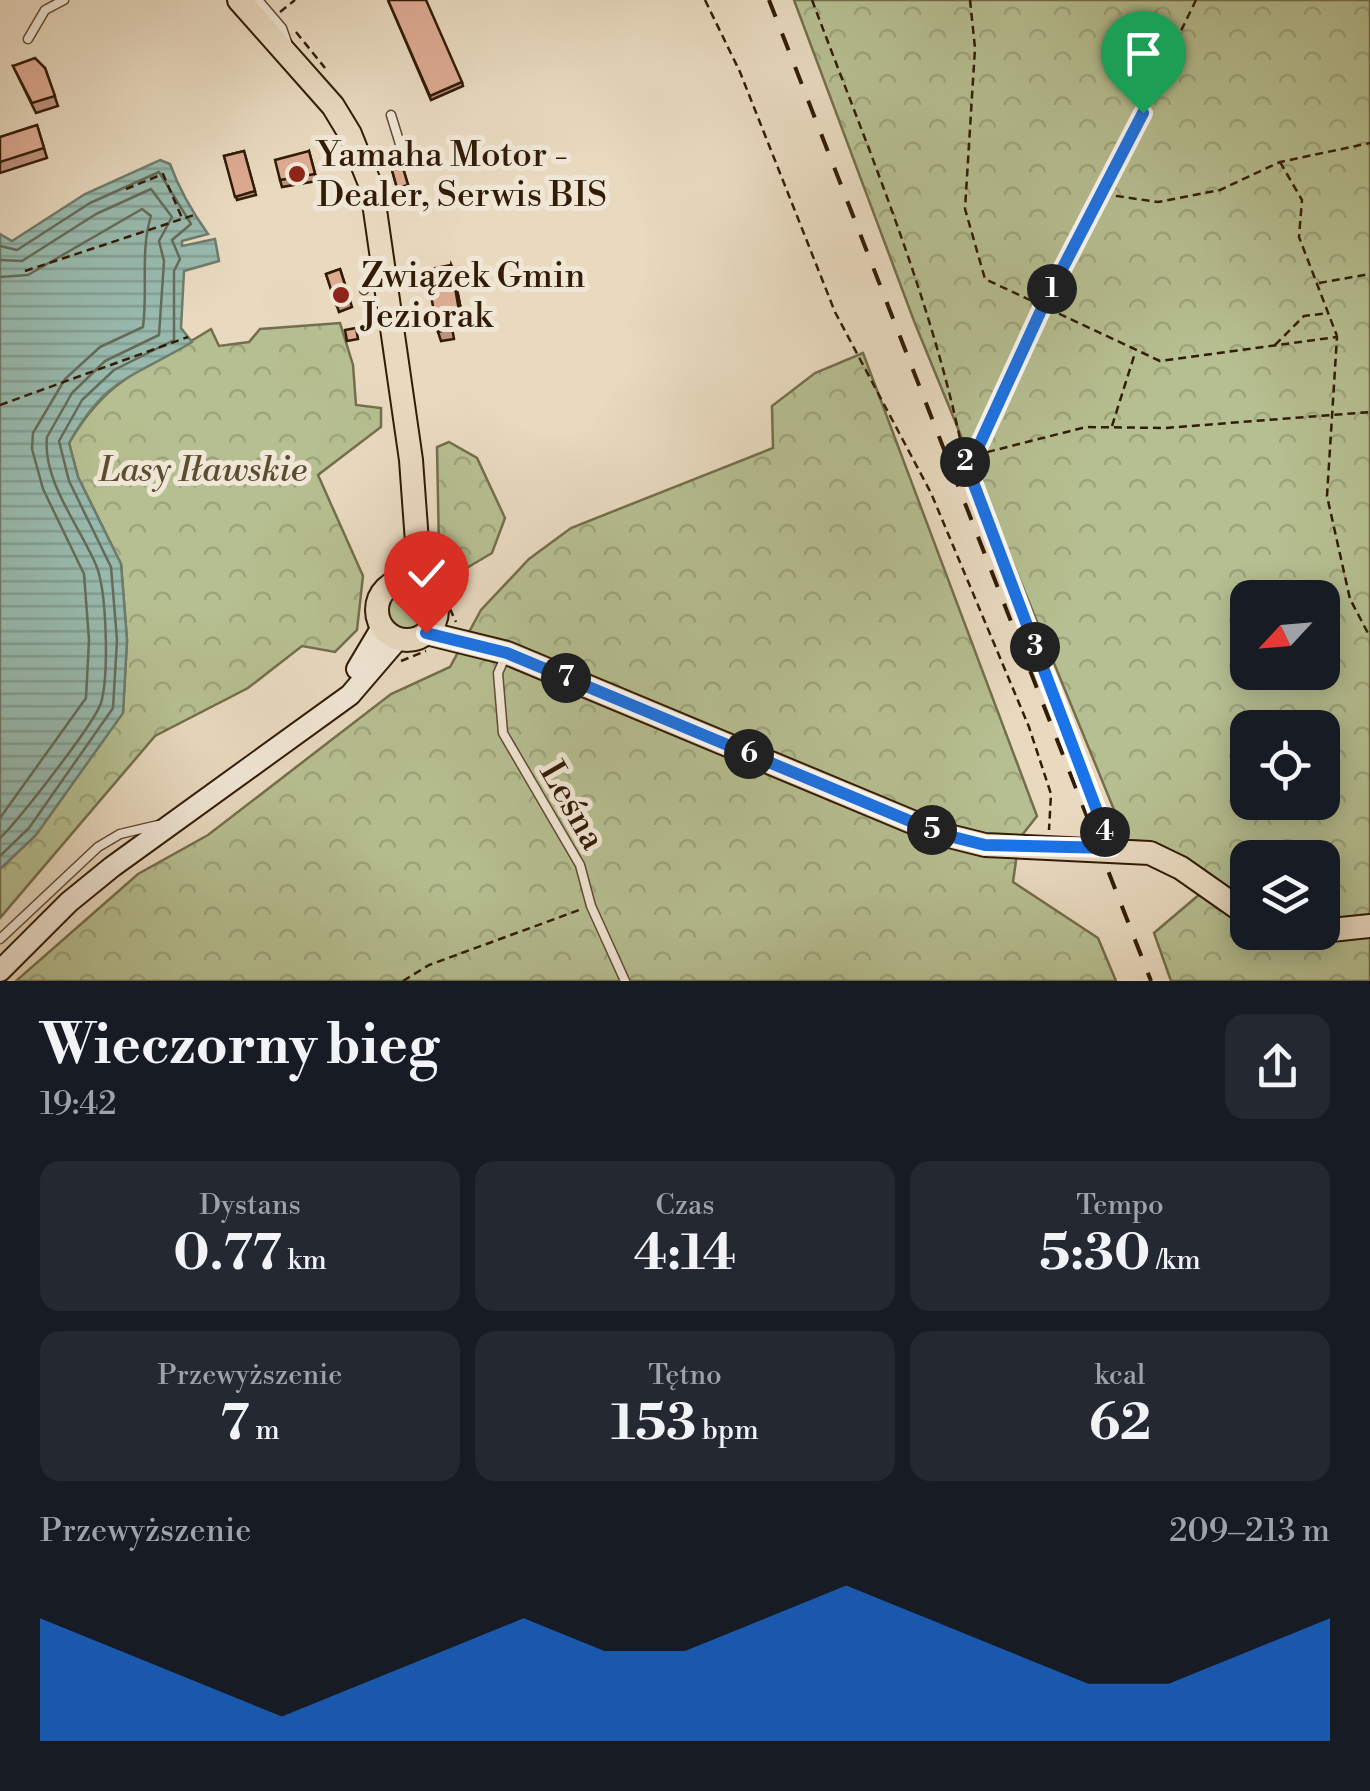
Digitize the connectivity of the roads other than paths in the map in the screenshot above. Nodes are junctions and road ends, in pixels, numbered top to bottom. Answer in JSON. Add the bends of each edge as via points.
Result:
{"nodes":[{"id":1,"x":64,"y":0,"type":"edge"},
{"id":2,"x":240,"y":0,"type":"edge"},
{"id":3,"x":258,"y":0,"type":"edge"},
{"id":4,"x":28,"y":39,"type":"dead end"},
{"id":5,"x":292,"y":55,"type":"junction"},
{"id":6,"x":391,"y":114,"type":"dead end"},
{"id":7,"x":365,"y":169,"type":"junction"},
{"id":8,"x":387,"y":276,"type":"junction"},
{"id":9,"x":364,"y":290,"type":"dead end"},
{"id":10,"x":410,"y":582,"type":"junction"},
{"id":11,"x":434,"y":632,"type":"junction"},
{"id":12,"x":390,"y":633,"type":"junction"},
{"id":13,"x":507,"y":653,"type":"junction"},
{"id":14,"x":176,"y":820,"type":"junction"},
{"id":15,"x":1230,"y":903,"type":"edge"},
{"id":16,"x":1370,"y":926,"type":"edge"},
{"id":17,"x":1340,"y":929,"type":"edge"},
{"id":18,"x":0,"y":939,"type":"edge"},
{"id":19,"x":0,"y":970,"type":"edge"},
{"id":20,"x":625,"y":981,"type":"edge"}],
"edges":[{"from":1,"to":4,"type":"lane","via":[[45,10]]},
{"from":2,"to":5,"type":"main road"},
{"from":3,"to":5,"type":"lane","via":[[282,28]]},
{"from":5,"to":7,"type":"main road","via":[[333,106]]},
{"from":6,"to":7,"type":"lane","via":[[404,157]]},
{"from":7,"to":8,"type":"main road"},
{"from":8,"to":9,"type":"lane","via":[[370,280]]},
{"from":8,"to":10,"type":"main road","via":[[393,397],[413,512]]},
{"from":10,"to":11,"type":"main road","via":[[434,596]]},
{"from":10,"to":12,"type":"main road","via":[[382,594],[378,605]]},
{"from":11,"to":12,"type":"main road","via":[[415,639]]},
{"from":11,"to":13,"type":"main road"},
{"from":12,"to":14,"type":"main road","via":[[350,696]]},
{"from":13,"to":15,"type":"main road","via":[[941,834],[985,845],[1160,856]]},
{"from":13,"to":20,"type":"lane","name":"Leśna","via":[[498,673],[503,734],[580,865]]},
{"from":14,"to":18,"type":"lane","via":[[120,834],[98,847]]},
{"from":14,"to":19,"type":"main road","via":[[69,902]]},
{"from":16,"to":17,"type":"main road"}]}
